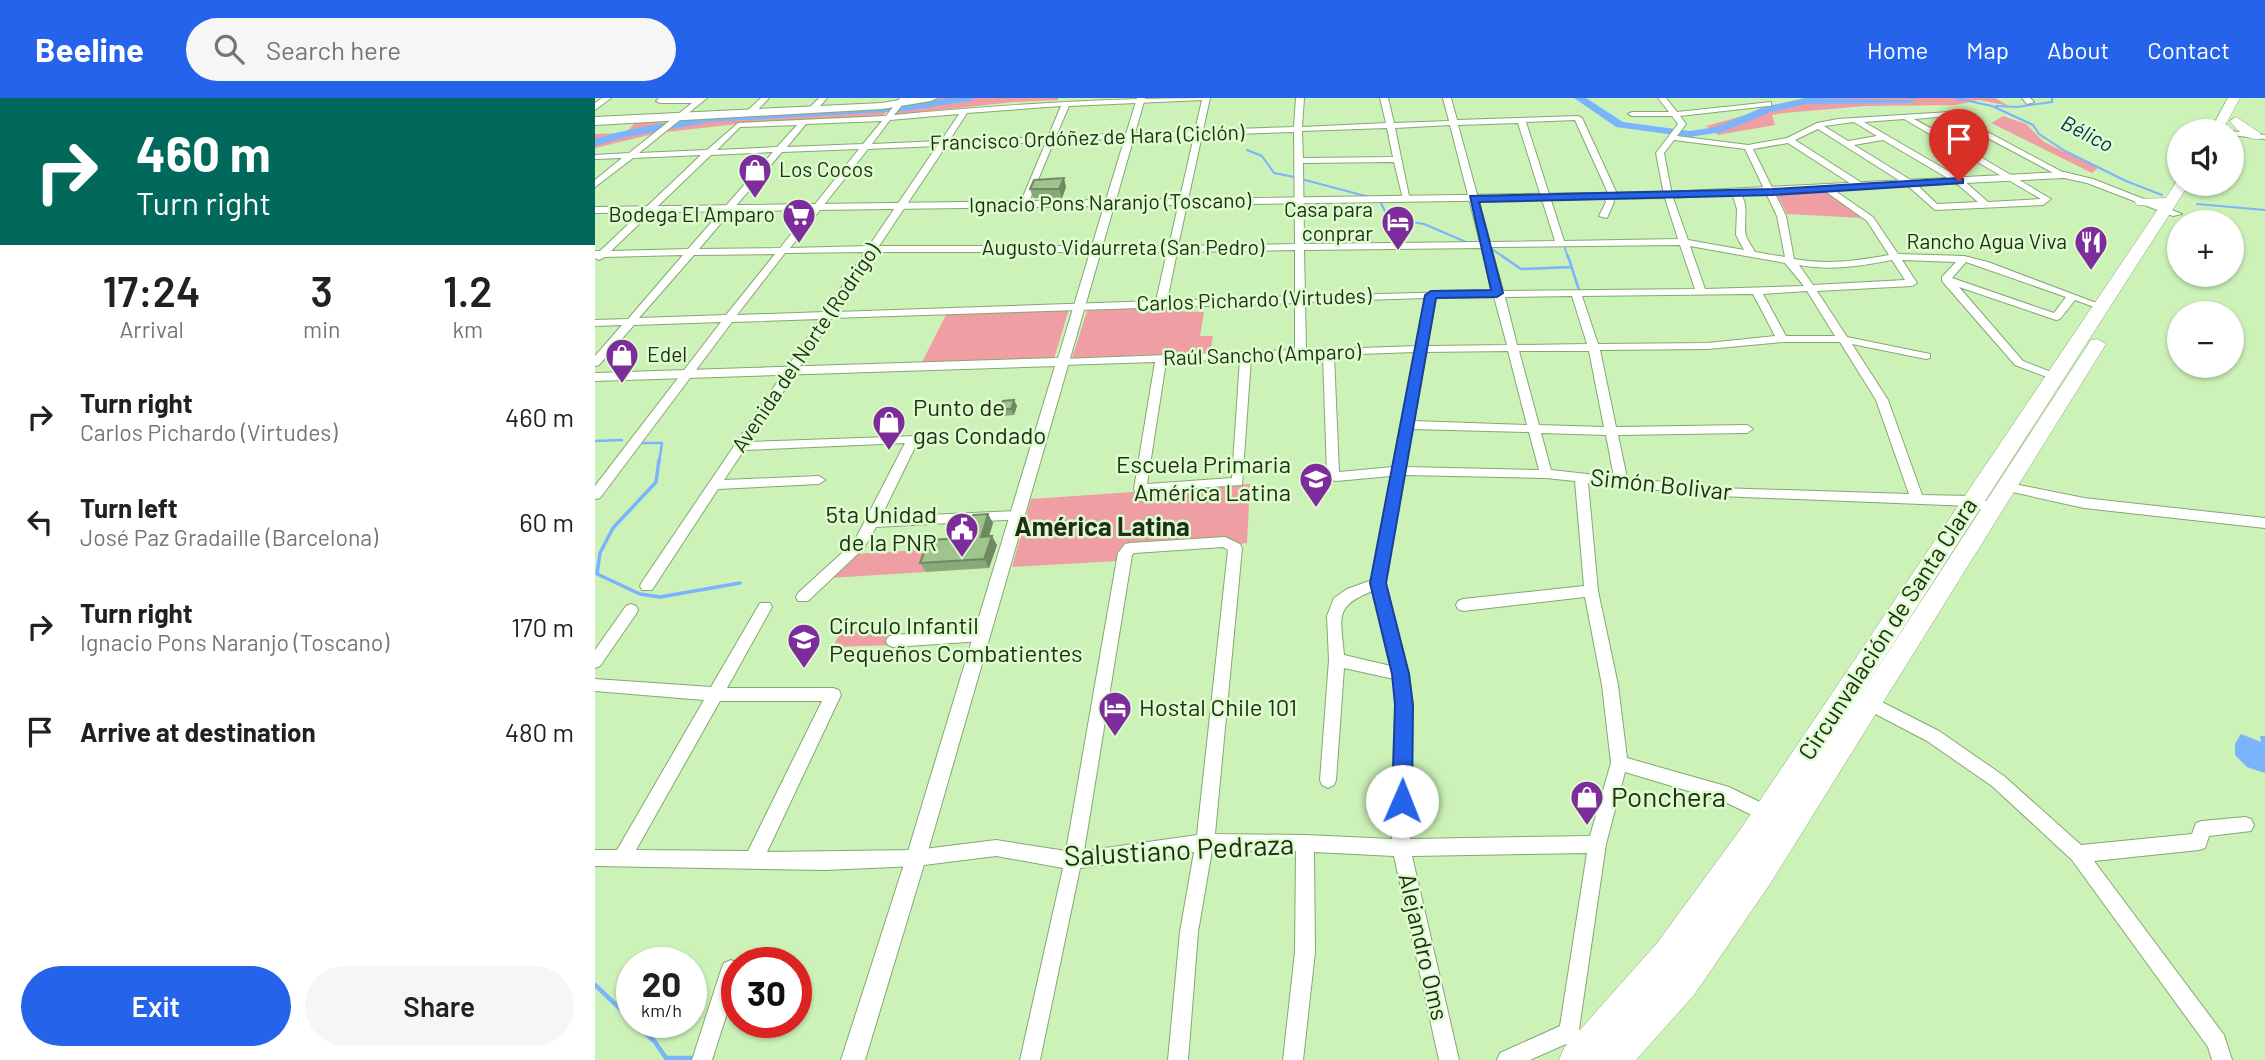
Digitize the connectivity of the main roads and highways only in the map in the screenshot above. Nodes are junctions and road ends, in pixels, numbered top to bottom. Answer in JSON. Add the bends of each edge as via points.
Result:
{"nodes":[{"id":1,"x":931,"y":98,"type":"edge"},
{"id":2,"x":2234,"y":98,"type":"edge"},
{"id":3,"x":2248,"y":98,"type":"edge"},
{"id":4,"x":900,"y":103,"type":"edge"},
{"id":5,"x":2229,"y":119,"type":"edge"},
{"id":6,"x":2234,"y":119,"type":"edge"},
{"id":7,"x":595,"y":121,"type":"edge"},
{"id":8,"x":2171,"y":203,"type":"edge"},
{"id":9,"x":1989,"y":498,"type":"junction"},
{"id":10,"x":1580,"y":1056,"type":"edge"},
{"id":11,"x":1614,"y":1060,"type":"edge"}],
"edges":[{"from":1,"to":4,"type":"main road"},
{"from":2,"to":5,"type":"highway"},
{"from":3,"to":6,"type":"highway"},
{"from":4,"to":7,"type":"main road"},
{"from":8,"to":9,"type":"highway","name":"Circunvalación de Santa Clara","via":[[2055,377]]},
{"from":8,"to":9,"type":"highway","name":"Circunvalación de Santa Clara","via":[[2113,318]]},
{"from":9,"to":10,"type":"highway","name":"Circunvalación de Santa Clara","via":[[1677,944]]},
{"from":9,"to":11,"type":"highway","name":"Circunvalación de Santa Clara","via":[[1760,874],[1683,984]]}]}
